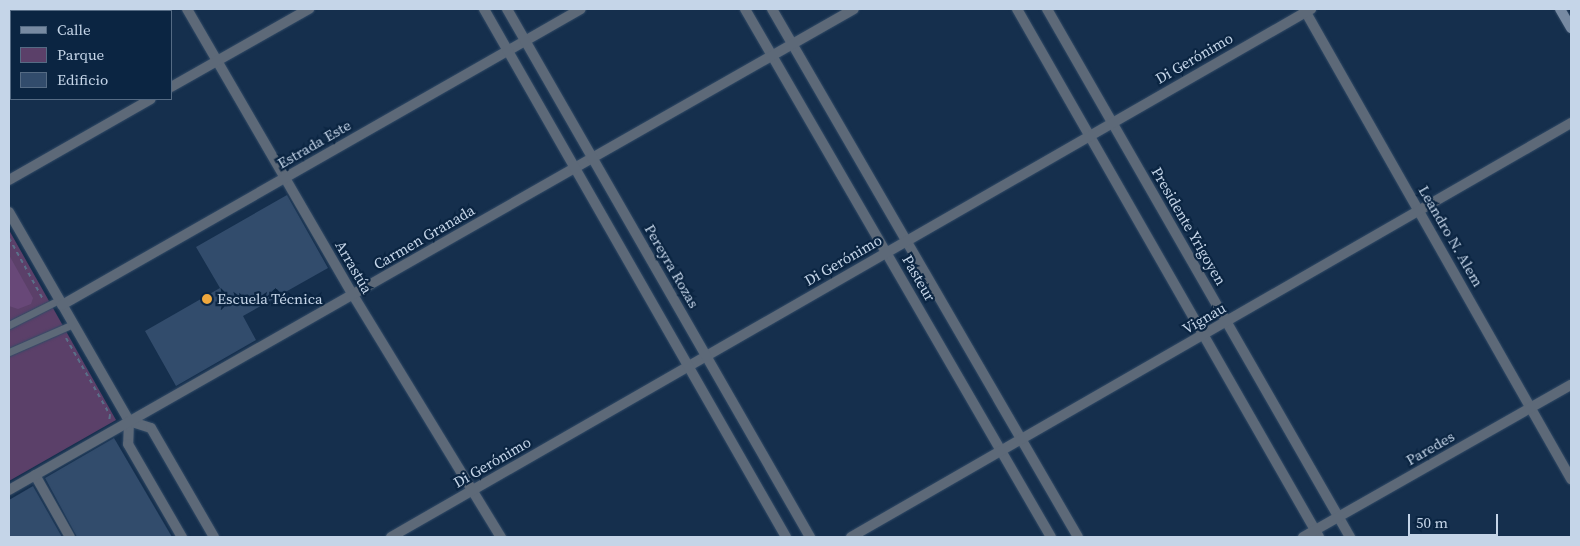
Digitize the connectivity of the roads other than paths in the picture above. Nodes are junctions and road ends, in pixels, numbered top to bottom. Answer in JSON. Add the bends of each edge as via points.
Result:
{"nodes":[{"id":1,"x":187,"y":9,"type":"edge"},
{"id":2,"x":309,"y":9,"type":"edge"},
{"id":3,"x":484,"y":9,"type":"edge"},
{"id":4,"x":507,"y":9,"type":"edge"},
{"id":5,"x":580,"y":9,"type":"edge"},
{"id":6,"x":745,"y":9,"type":"edge"},
{"id":7,"x":772,"y":9,"type":"edge"},
{"id":8,"x":854,"y":9,"type":"edge"},
{"id":9,"x":1017,"y":9,"type":"edge"},
{"id":10,"x":1047,"y":9,"type":"edge"},
{"id":11,"x":1560,"y":9,"type":"edge"},
{"id":12,"x":1307,"y":10,"type":"edge"},
{"id":13,"x":1571,"y":28,"type":"edge"},
{"id":14,"x":525,"y":40,"type":"junction"},
{"id":15,"x":793,"y":44,"type":"junction"},
{"id":16,"x":508,"y":50,"type":"junction"},
{"id":17,"x":772,"y":56,"type":"junction"},
{"id":18,"x":218,"y":61,"type":"junction"},
{"id":19,"x":172,"y":86,"type":"edge"},
{"id":20,"x":149,"y":100,"type":"edge"},
{"id":21,"x":1112,"y":123,"type":"junction"},
{"id":22,"x":1571,"y":123,"type":"edge"},
{"id":23,"x":1090,"y":136,"type":"junction"},
{"id":24,"x":593,"y":158,"type":"junction"},
{"id":25,"x":575,"y":168,"type":"junction"},
{"id":26,"x":285,"y":178,"type":"junction"},
{"id":27,"x":9,"y":180,"type":"edge"},
{"id":28,"x":1419,"y":211,"type":"junction"},
{"id":29,"x":9,"y":212,"type":"edge"},
{"id":30,"x":907,"y":241,"type":"junction"},
{"id":31,"x":887,"y":252,"type":"junction"},
{"id":32,"x":353,"y":295,"type":"junction"},
{"id":33,"x":61,"y":302,"type":"junction"},
{"id":34,"x":1227,"y":322,"type":"junction"},
{"id":35,"x":73,"y":324,"type":"junction"},
{"id":36,"x":9,"y":325,"type":"edge"},
{"id":37,"x":1204,"y":336,"type":"junction"},
{"id":38,"x":9,"y":352,"type":"edge"},
{"id":39,"x":706,"y":356,"type":"junction"},
{"id":40,"x":688,"y":366,"type":"junction"},
{"id":41,"x":1571,"y":385,"type":"edge"},
{"id":42,"x":1531,"y":408,"type":"junction"},
{"id":43,"x":129,"y":422,"type":"junction"},
{"id":44,"x":1022,"y":441,"type":"junction"},
{"id":45,"x":1003,"y":451,"type":"junction"},
{"id":46,"x":35,"y":475,"type":"junction"},
{"id":47,"x":1571,"y":479,"type":"edge"},
{"id":48,"x":9,"y":490,"type":"edge"},
{"id":49,"x":473,"y":490,"type":"junction"},
{"id":50,"x":1339,"y":517,"type":"junction"},
{"id":51,"x":1317,"y":534,"type":"edge"},
{"id":52,"x":70,"y":537,"type":"edge"},
{"id":53,"x":182,"y":537,"type":"edge"},
{"id":54,"x":214,"y":537,"type":"edge"},
{"id":55,"x":391,"y":537,"type":"edge"},
{"id":56,"x":501,"y":537,"type":"edge"},
{"id":57,"x":786,"y":537,"type":"edge"},
{"id":58,"x":810,"y":537,"type":"edge"},
{"id":59,"x":851,"y":537,"type":"edge"},
{"id":60,"x":1051,"y":537,"type":"edge"},
{"id":61,"x":1078,"y":537,"type":"edge"},
{"id":62,"x":1303,"y":537,"type":"edge"},
{"id":63,"x":1350,"y":537,"type":"edge"}],
"edges":[{"from":1,"to":18,"type":"street","name":"Arrastúa"},
{"from":2,"to":18,"type":"street"},
{"from":3,"to":16,"type":"street"},
{"from":4,"to":14,"type":"street","name":"Pereyra Rozas"},
{"from":5,"to":14,"type":"street","name":"Estrada Este"},
{"from":6,"to":17,"type":"street","name":"Pasteur"},
{"from":7,"to":15,"type":"street","name":"Pasteur"},
{"from":8,"to":15,"type":"street","name":"Carmen Granada"},
{"from":9,"to":23,"type":"street"},
{"from":10,"to":21,"type":"street","name":"Presidente Yrigoyen"},
{"from":11,"to":13,"type":"main road"},
{"from":12,"to":21,"type":"street","name":"Di Gerónimo"},
{"from":12,"to":28,"type":"street","name":"Leandro N. Alem"},
{"from":14,"to":16,"type":"street","name":"Estrada Este"},
{"from":14,"to":24,"type":"street","name":"Pereyra Rozas"},
{"from":15,"to":17,"type":"street","name":"Carmen Granada"},
{"from":15,"to":30,"type":"street","name":"Pasteur"},
{"from":16,"to":25,"type":"street"},
{"from":16,"to":26,"type":"street","name":"Estrada Este"},
{"from":17,"to":24,"type":"street","name":"Carmen Granada"},
{"from":17,"to":31,"type":"street","name":"Pasteur"},
{"from":18,"to":19,"type":"street"},
{"from":18,"to":26,"type":"street","name":"Arrastúa"},
{"from":20,"to":27,"type":"street"},
{"from":21,"to":23,"type":"street","name":"Di Gerónimo"},
{"from":21,"to":34,"type":"street","name":"Presidente Yrigoyen"},
{"from":22,"to":28,"type":"street","name":"Vignau"},
{"from":23,"to":30,"type":"street","name":"Di Gerónimo"},
{"from":23,"to":37,"type":"street"},
{"from":24,"to":25,"type":"street","name":"Carmen Granada"},
{"from":24,"to":39,"type":"street","name":"Pereyra Rozas"},
{"from":25,"to":32,"type":"street","name":"Carmen Granada"},
{"from":25,"to":40,"type":"street"},
{"from":26,"to":32,"type":"street","name":"Arrastúa"},
{"from":26,"to":33,"type":"street","name":"Estrada Este"},
{"from":28,"to":34,"type":"street","name":"Vignau"},
{"from":28,"to":42,"type":"street","name":"Leandro N. Alem"},
{"from":29,"to":33,"type":"street"},
{"from":30,"to":31,"type":"street","name":"Di Gerónimo"},
{"from":30,"to":44,"type":"street","name":"Pasteur"},
{"from":31,"to":39,"type":"street","name":"Di Gerónimo"},
{"from":31,"to":45,"type":"street","name":"Pasteur"},
{"from":32,"to":43,"type":"street","name":"Carmen Granada"},
{"from":32,"to":49,"type":"street","name":"Arrastúa"},
{"from":33,"to":35,"type":"street"},
{"from":33,"to":36,"type":"lane"},
{"from":34,"to":37,"type":"street","name":"Vignau"},
{"from":34,"to":50,"type":"street","name":"Presidente Yrigoyen"},
{"from":35,"to":38,"type":"lane"},
{"from":35,"to":43,"type":"street"},
{"from":37,"to":44,"type":"street","name":"Vignau"},
{"from":37,"to":51,"type":"street"},
{"from":39,"to":40,"type":"street","name":"Di Gerónimo"},
{"from":39,"to":58,"type":"street","name":"Pereyra Rozas"},
{"from":40,"to":49,"type":"street","name":"Di Gerónimo"},
{"from":40,"to":57,"type":"street"},
{"from":41,"to":42,"type":"street","name":"Paredes"},
{"from":42,"to":47,"type":"street","name":"Leandro N. Alem"},
{"from":42,"to":50,"type":"street","name":"Paredes"},
{"from":43,"to":46,"type":"street","name":"Carmen Granada"},
{"from":43,"to":53,"type":"street","via":[[128,444]]},
{"from":43,"to":54,"type":"street","via":[[152,428]]},
{"from":44,"to":45,"type":"street","name":"Vignau"},
{"from":44,"to":61,"type":"street","name":"Pasteur"},
{"from":45,"to":59,"type":"street","name":"Vignau"},
{"from":45,"to":60,"type":"street","name":"Pasteur"},
{"from":46,"to":48,"type":"street","name":"Carmen Granada"},
{"from":46,"to":52,"type":"street"},
{"from":49,"to":55,"type":"street","name":"Di Gerónimo"},
{"from":49,"to":56,"type":"street","name":"Arrastúa"},
{"from":50,"to":51,"type":"street","name":"Paredes"},
{"from":50,"to":63,"type":"street","name":"Presidente Yrigoyen"},
{"from":51,"to":62,"type":"street","name":"Paredes"}]}
